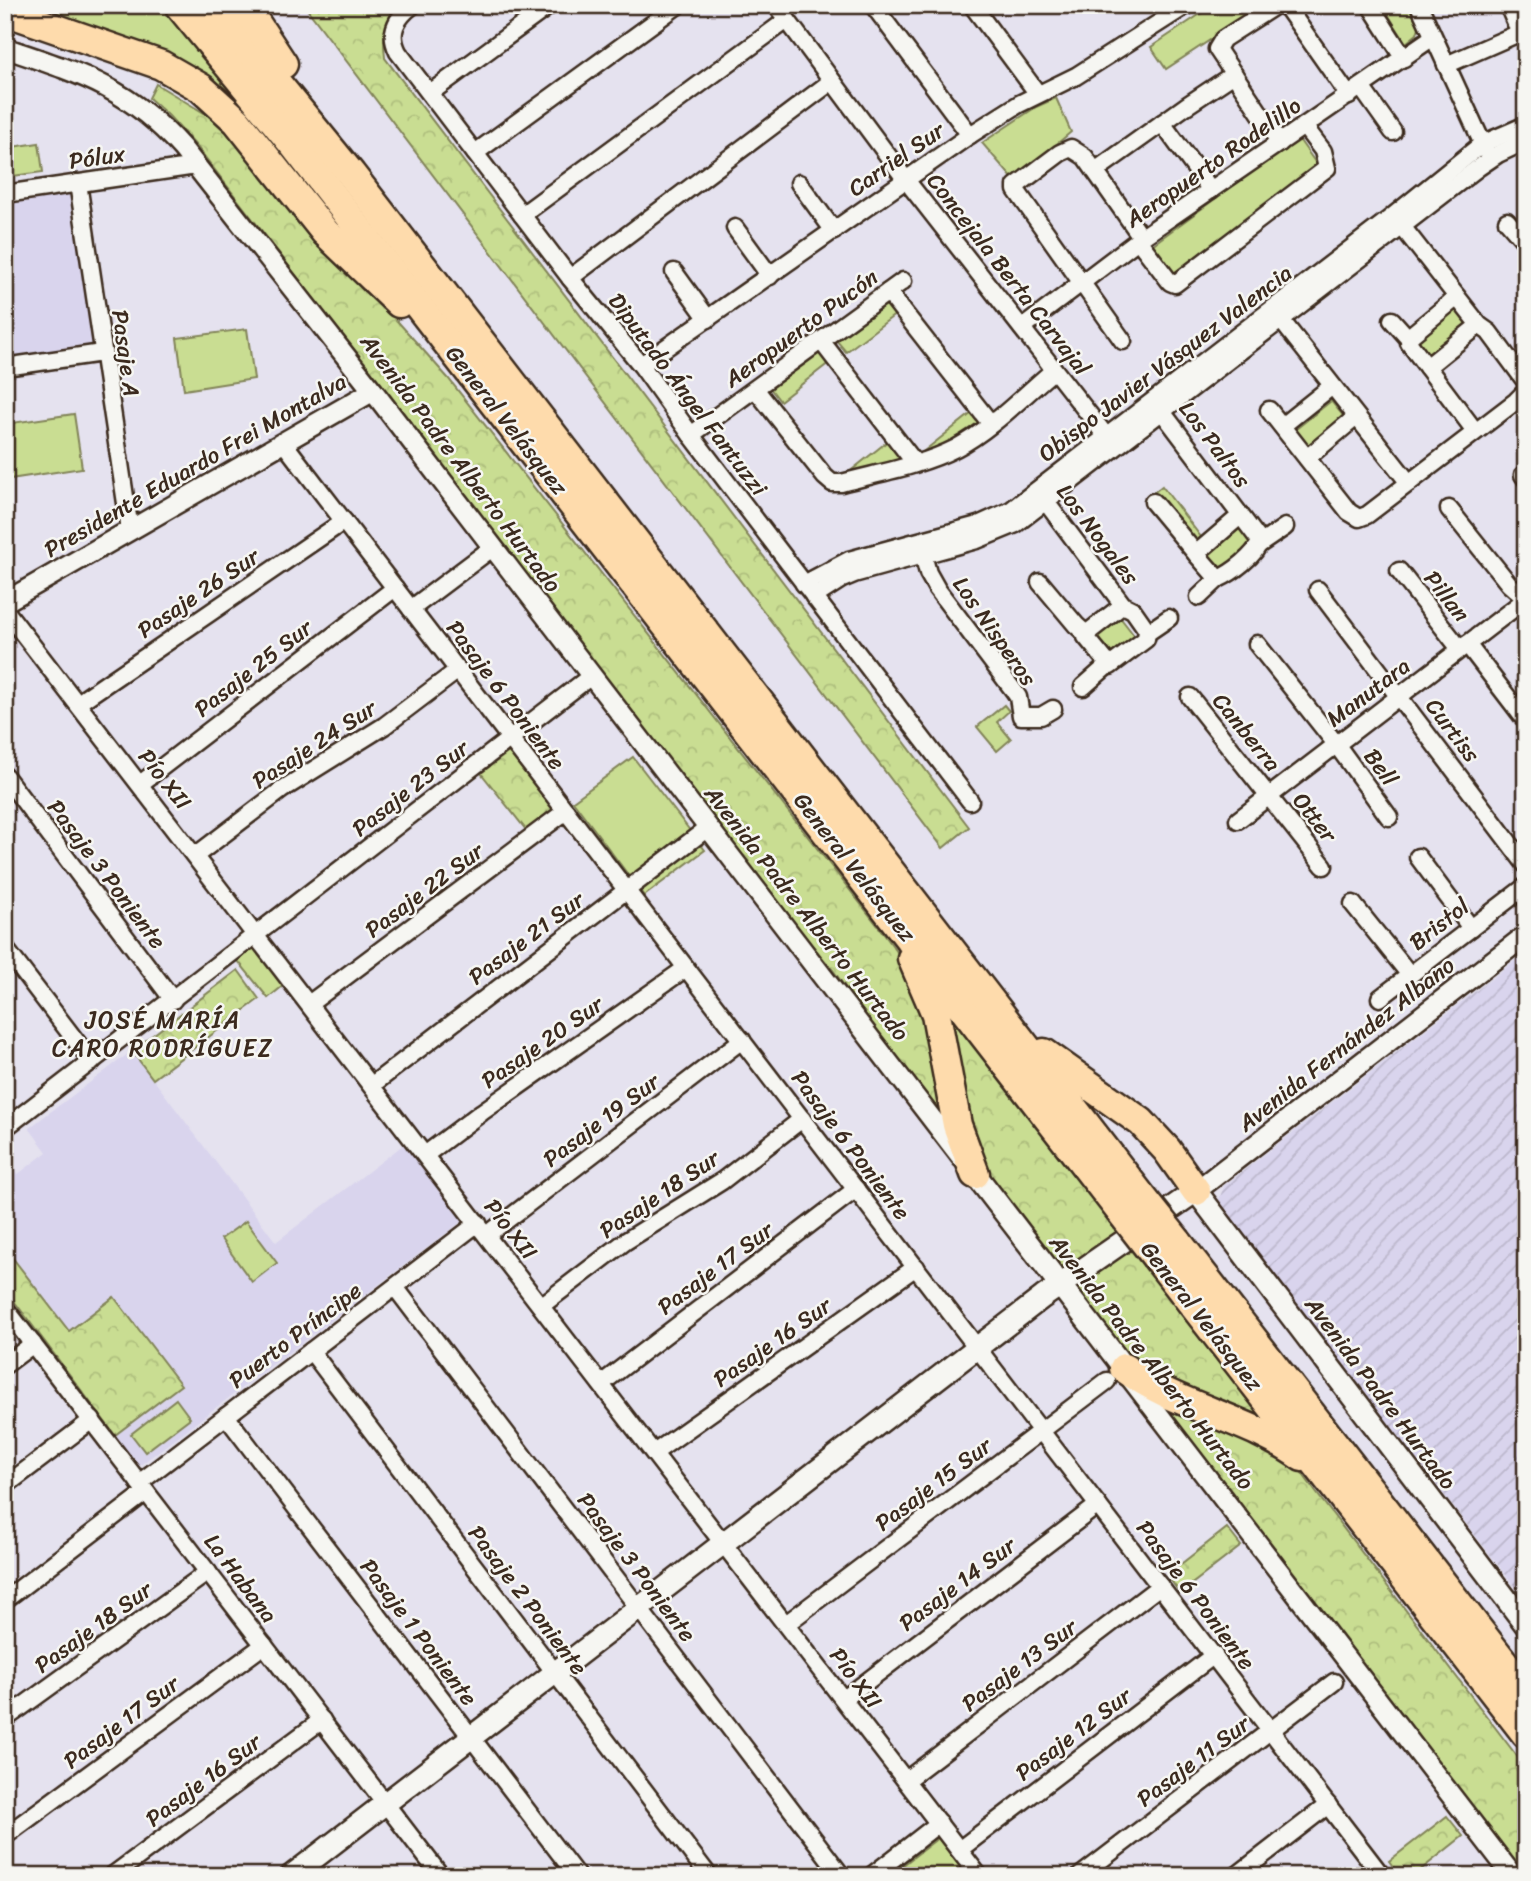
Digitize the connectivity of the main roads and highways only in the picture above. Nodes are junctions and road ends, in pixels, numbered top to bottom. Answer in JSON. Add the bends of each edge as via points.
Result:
{"nodes":[{"id":1,"x":179,"y":5,"type":"edge"},
{"id":2,"x":213,"y":5,"type":"edge"},
{"id":3,"x":244,"y":5,"type":"edge"},
{"id":4,"x":5,"y":11,"type":"edge"},
{"id":5,"x":351,"y":174,"type":"junction"},
{"id":6,"x":472,"y":374,"type":"junction"},
{"id":7,"x":888,"y":909,"type":"junction"},
{"id":8,"x":999,"y":1011,"type":"junction"},
{"id":9,"x":975,"y":1174,"type":"joint"},
{"id":10,"x":1196,"y":1191,"type":"junction"},
{"id":11,"x":1132,"y":1204,"type":"junction"},
{"id":12,"x":1166,"y":1249,"type":"junction"},
{"id":13,"x":1060,"y":1287,"type":"junction"},
{"id":14,"x":1115,"y":1374,"type":"joint"},
{"id":15,"x":1328,"y":1479,"type":"junction"},
{"id":16,"x":1526,"y":1625,"type":"edge"},
{"id":17,"x":1526,"y":1692,"type":"edge"},
{"id":18,"x":1526,"y":1734,"type":"edge"},
{"id":19,"x":291,"y":1876,"type":"edge"}],
"edges":[{"from":1,"to":6,"type":"highway","name":"General Velásquez"},
{"from":2,"to":5,"type":"highway","name":"General Velásquez"},
{"from":3,"to":5,"type":"highway"},
{"from":4,"to":6,"type":"highway","via":[[161,65],[209,94],[237,121],[325,232]]},
{"from":5,"to":8,"type":"highway","name":"General Velásquez"},
{"from":6,"to":7,"type":"highway","name":"General Velásquez"},
{"from":7,"to":9,"type":"highway","via":[[936,1014],[957,1125]]},
{"from":7,"to":11,"type":"highway","name":"General Velásquez"},
{"from":8,"to":10,"type":"highway","via":[[1063,1069],[1141,1122]]},
{"from":8,"to":11,"type":"highway","name":"General Velásquez"},
{"from":9,"to":13,"type":"main road","name":"Avenida Padre Alberto Hurtado"},
{"from":10,"to":13,"type":"main road"},
{"from":10,"to":16,"type":"main road","name":"Avenida Padre Hurtado"},
{"from":11,"to":12,"type":"highway","name":"General Velásquez","bridge":true},
{"from":12,"to":15,"type":"highway","name":"General Velásquez"},
{"from":12,"to":17,"type":"highway","name":"General Velásquez"},
{"from":13,"to":14,"type":"main road","name":"Avenida Padre Alberto Hurtado"},
{"from":13,"to":19,"type":"main road"},
{"from":14,"to":15,"type":"highway","via":[[1271,1437]]},
{"from":15,"to":18,"type":"highway","name":"General Velásquez"}]}
